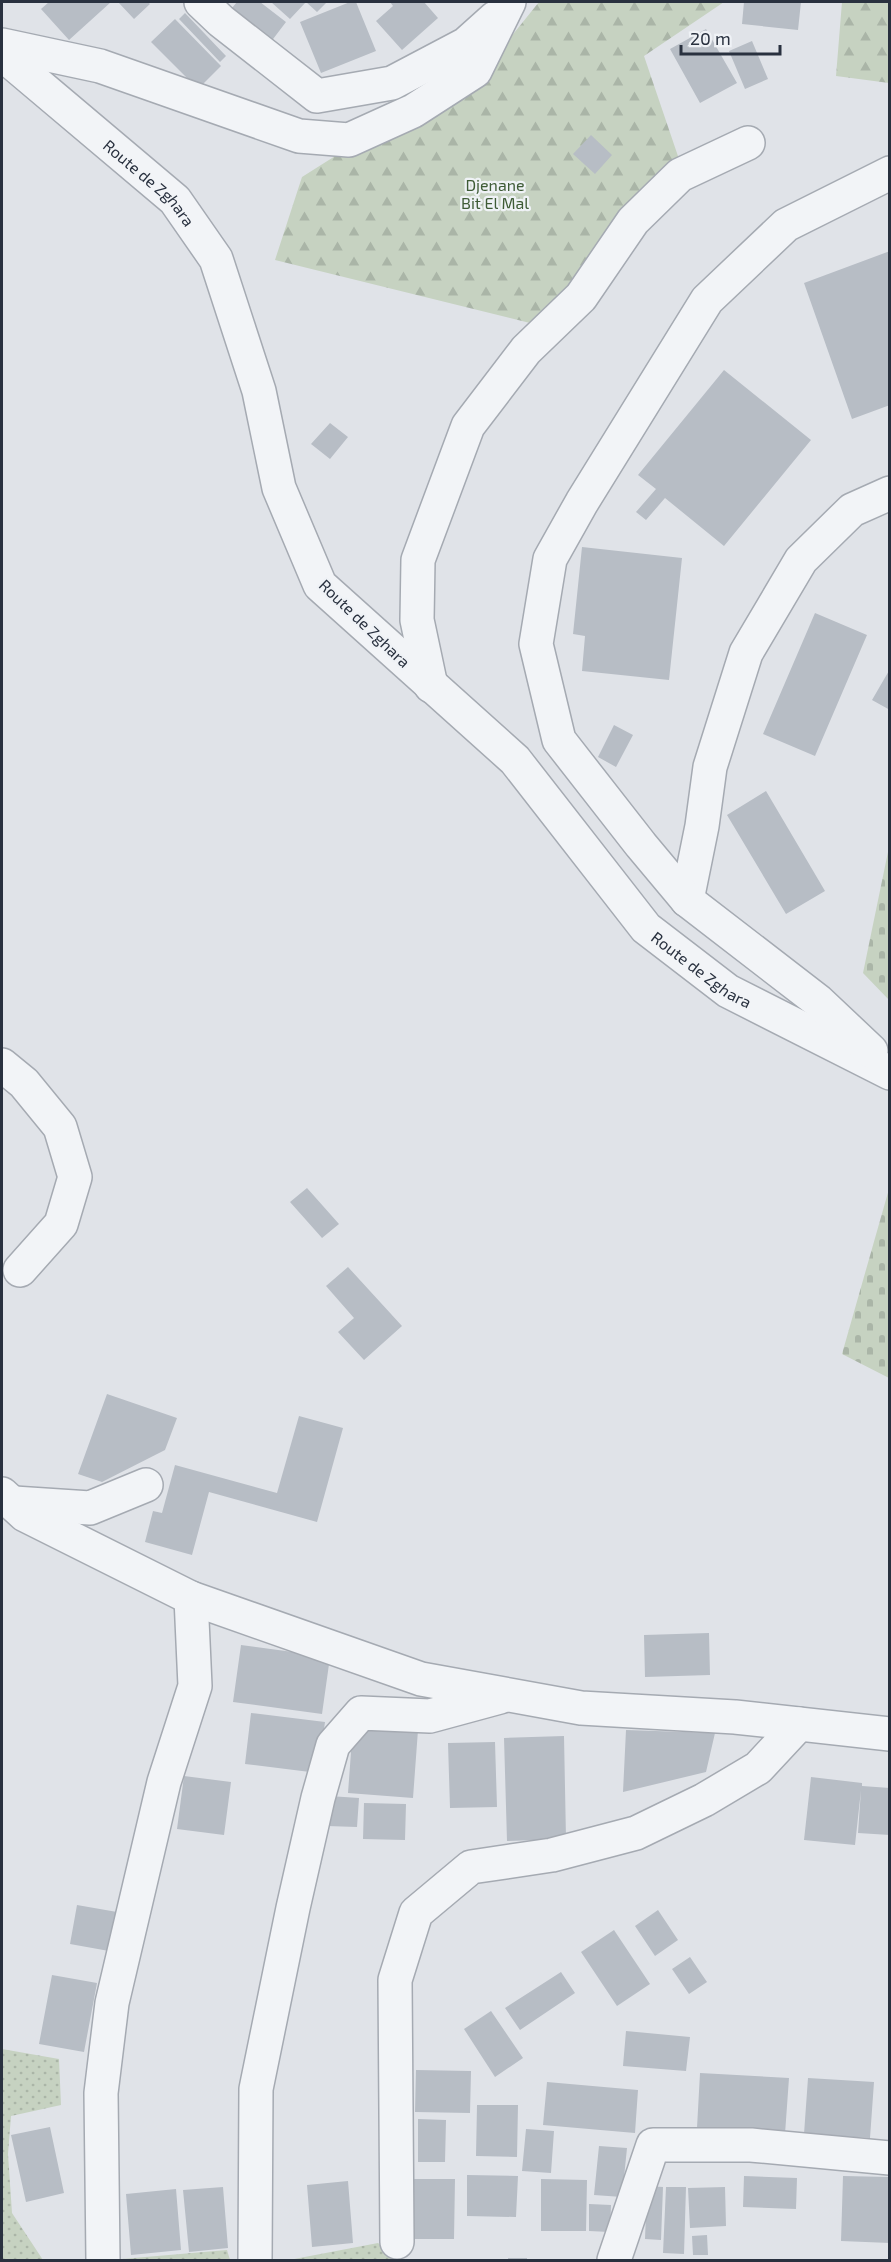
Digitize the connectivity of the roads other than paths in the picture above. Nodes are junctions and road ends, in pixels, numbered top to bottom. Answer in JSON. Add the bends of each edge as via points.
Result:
{"nodes":[{"id":1,"x":201,"y":2,"type":"edge"},
{"id":2,"x":507,"y":6,"type":"edge"},
{"id":3,"x":2,"y":45,"type":"edge"},
{"id":4,"x":2,"y":54,"type":"edge"},
{"id":5,"x":748,"y":142,"type":"dead end"},
{"id":6,"x":890,"y":173,"type":"edge"},
{"id":7,"x":890,"y":493,"type":"edge"},
{"id":8,"x":431,"y":686,"type":"junction"},
{"id":9,"x":687,"y":900,"type":"junction"},
{"id":10,"x":2,"y":1065,"type":"edge"},
{"id":11,"x":890,"y":1067,"type":"edge"},
{"id":12,"x":890,"y":1073,"type":"edge"},
{"id":13,"x":20,"y":1270,"type":"dead end"},
{"id":14,"x":146,"y":1485,"type":"dead end"},
{"id":15,"x":6,"y":1498,"type":"edge"},
{"id":16,"x":191,"y":1598,"type":"junction"},
{"id":17,"x":509,"y":1695,"type":"junction"},
{"id":18,"x":799,"y":1724,"type":"junction"},
{"id":19,"x":890,"y":1734,"type":"edge"},
{"id":20,"x":890,"y":2158,"type":"edge"},
{"id":21,"x":397,"y":2242,"type":"dead end"},
{"id":22,"x":103,"y":2260,"type":"edge"},
{"id":23,"x":255,"y":2260,"type":"edge"},
{"id":24,"x":614,"y":2260,"type":"edge"}],
"edges":[{"from":1,"to":2,"type":"street","via":[[317,96],[392,83],[466,44]]},
{"from":2,"to":3,"type":"street","via":[[475,72],[413,111],[349,140],[299,136],[99,66]]},
{"from":4,"to":8,"type":"street","name":"Route de Zghara","via":[[175,200],[216,259],[259,391],[279,488],[320,585]]},
{"from":5,"to":8,"type":"street","via":[[680,175],[633,221],[581,297],[526,350],[468,426],[418,560],[417,620]]},
{"from":6,"to":9,"type":"street","via":[[786,225],[707,300],[550,559],[536,644],[559,740]]},
{"from":7,"to":9,"type":"street","via":[[852,510],[801,560],[746,653],[710,766]]},
{"from":8,"to":12,"type":"street","name":"Route de Zghara","via":[[515,760],[646,928],[728,991]]},
{"from":9,"to":11,"type":"street","via":[[818,1001]]},
{"from":10,"to":13,"type":"street","via":[[24,1083],[60,1127],[75,1177],[61,1224]]},
{"from":14,"to":15,"type":"street","via":[[90,1508]]},
{"from":15,"to":16,"type":"street","via":[[25,1515]]},
{"from":16,"to":17,"type":"street","via":[[422,1679]]},
{"from":16,"to":22,"type":"street","via":[[195,1686],[164,1782],[112,2003],[101,2093]]},
{"from":17,"to":18,"type":"street","via":[[581,1708]]},
{"from":17,"to":23,"type":"street","via":[[430,1716],[361,1713],[333,1745],[293,1908],[256,2089]]},
{"from":18,"to":19,"type":"street"},
{"from":18,"to":21,"type":"street","via":[[758,1768],[704,1800],[636,1833],[552,1855],[471,1868],[416,1913],[395,1980]]},
{"from":20,"to":24,"type":"street","via":[[751,2145],[653,2145]]}]}
